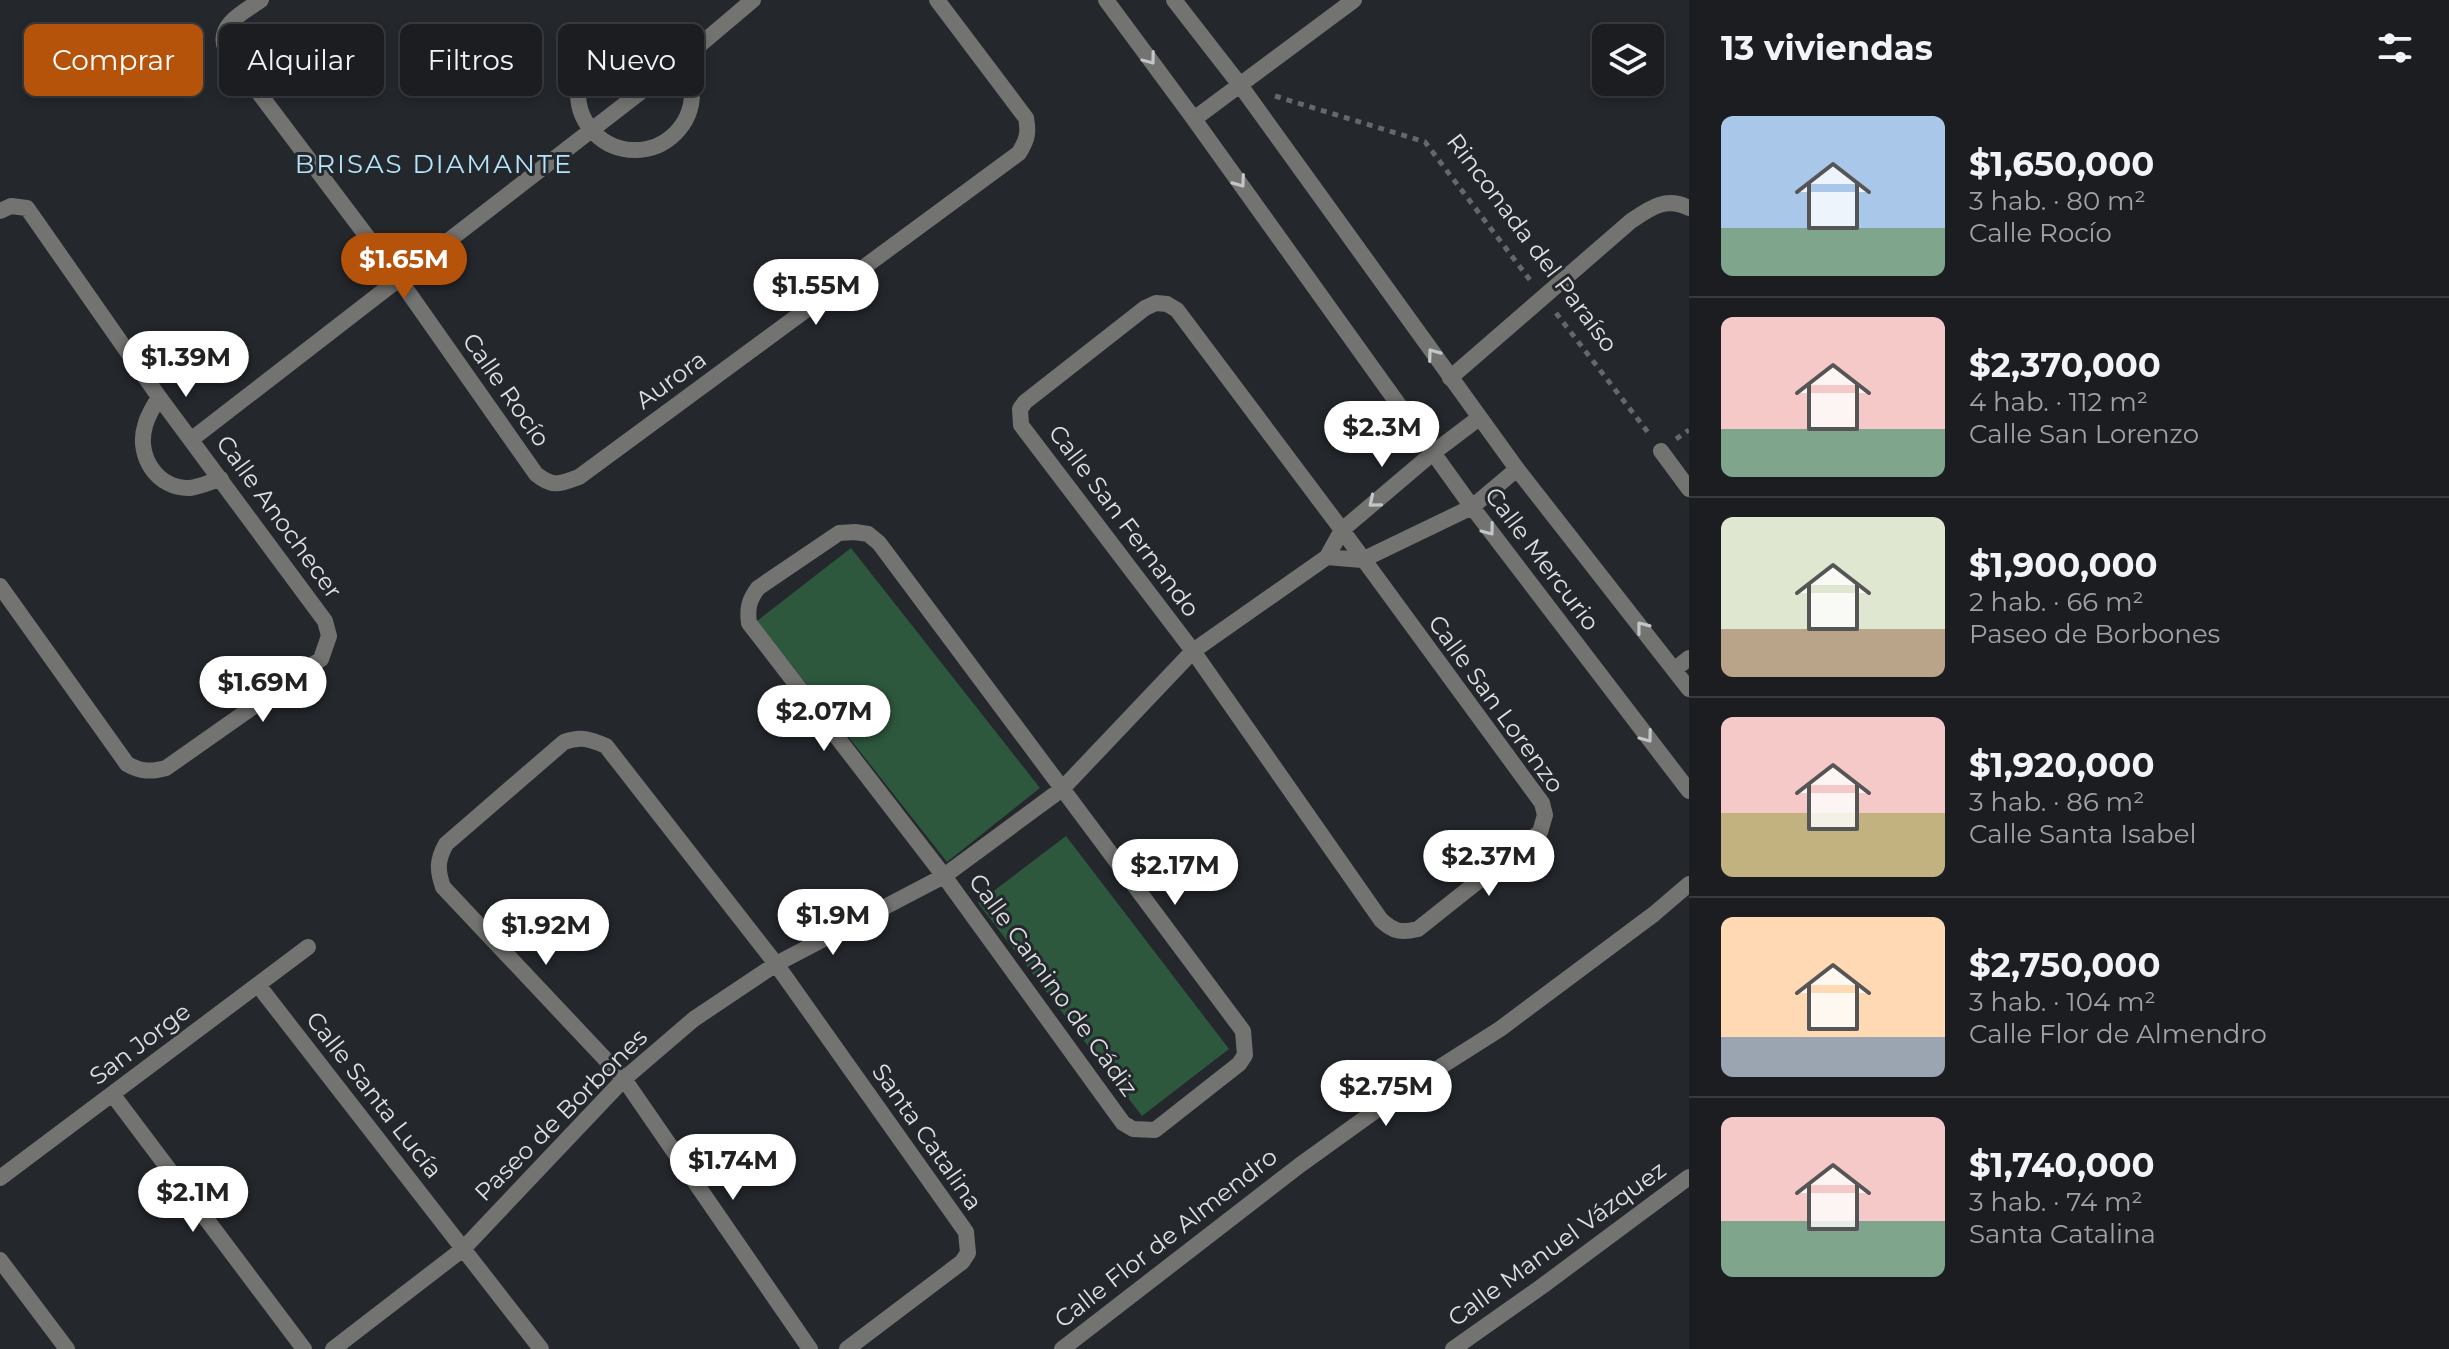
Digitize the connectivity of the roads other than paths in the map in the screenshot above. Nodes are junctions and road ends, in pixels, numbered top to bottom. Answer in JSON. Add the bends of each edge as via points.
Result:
{"nodes":[{"id":1,"x":261,"y":0,"type":"edge"},
{"id":2,"x":753,"y":0,"type":"edge"},
{"id":3,"x":937,"y":0,"type":"edge"},
{"id":4,"x":1106,"y":0,"type":"edge"},
{"id":5,"x":1174,"y":0,"type":"edge"},
{"id":6,"x":1354,"y":0,"type":"edge"},
{"id":7,"x":704,"y":41,"type":"edge"},
{"id":8,"x":1240,"y":85,"type":"junction"},
{"id":9,"x":578,"y":96,"type":"edge"},
{"id":10,"x":635,"y":96,"type":"edge"},
{"id":11,"x":691,"y":96,"type":"edge"},
{"id":12,"x":1194,"y":119,"type":"junction"},
{"id":13,"x":591,"y":130,"type":"junction"},
{"id":14,"x":5,"y":208,"type":"edge"},
{"id":15,"x":1689,"y":208,"type":"edge"},
{"id":16,"x":399,"y":279,"type":"junction"},
{"id":17,"x":1450,"y":378,"type":"junction"},
{"id":18,"x":159,"y":397,"type":"junction"},
{"id":19,"x":1479,"y":418,"type":"junction"},
{"id":20,"x":192,"y":439,"type":"junction"},
{"id":21,"x":1661,"y":451,"type":"road end"},
{"id":22,"x":1434,"y":452,"type":"junction"},
{"id":23,"x":1517,"y":469,"type":"junction"},
{"id":24,"x":221,"y":479,"type":"junction"},
{"id":25,"x":561,"y":484,"type":"joint"},
{"id":26,"x":1689,"y":489,"type":"edge"},
{"id":27,"x":1472,"y":507,"type":"junction"},
{"id":28,"x":1342,"y":530,"type":"junction"},
{"id":29,"x":1327,"y":557,"type":"junction"},
{"id":30,"x":1362,"y":560,"type":"junction"},
{"id":31,"x":0,"y":586,"type":"edge"},
{"id":32,"x":1193,"y":651,"type":"junction"},
{"id":33,"x":1689,"y":658,"type":"edge"},
{"id":34,"x":1675,"y":669,"type":"junction"},
{"id":35,"x":1689,"y":689,"type":"edge"},
{"id":36,"x":1062,"y":789,"type":"junction"},
{"id":37,"x":1689,"y":791,"type":"edge"},
{"id":38,"x":944,"y":876,"type":"junction"},
{"id":39,"x":1689,"y":884,"type":"edge"},
{"id":40,"x":308,"y":947,"type":"dead end"},
{"id":41,"x":776,"y":964,"type":"junction"},
{"id":42,"x":258,"y":985,"type":"junction"},
{"id":43,"x":624,"y":1079,"type":"junction"},
{"id":44,"x":113,"y":1095,"type":"junction"},
{"id":45,"x":1689,"y":1177,"type":"edge"},
{"id":46,"x":0,"y":1178,"type":"edge"},
{"id":47,"x":463,"y":1249,"type":"junction"},
{"id":48,"x":0,"y":1260,"type":"edge"},
{"id":49,"x":67,"y":1349,"type":"edge"},
{"id":50,"x":304,"y":1349,"type":"edge"},
{"id":51,"x":333,"y":1349,"type":"edge"},
{"id":52,"x":541,"y":1349,"type":"edge"},
{"id":53,"x":810,"y":1349,"type":"edge"},
{"id":54,"x":847,"y":1349,"type":"edge"},
{"id":55,"x":1062,"y":1349,"type":"edge"},
{"id":56,"x":1453,"y":1349,"type":"edge"}],
"edges":[{"from":1,"to":16,"type":"street","name":"Calle Rocío","via":[[226,26],[225,48]]},
{"from":2,"to":7,"type":"street"},
{"from":3,"to":25,"type":"street","name":"Aurora","via":[[1026,118],[1028,131],[1019,153],[579,477]]},
{"from":4,"to":12,"type":"street","name":"Calle Mercurio","one_way":true},
{"from":5,"to":8,"type":"street","name":"Calle Mercurio"},
{"from":6,"to":8,"type":"street"},
{"from":8,"to":12,"type":"street"},
{"from":17,"to":8,"type":"street","name":"Calle Mercurio","one_way":true},
{"from":9,"to":13,"type":"street"},
{"from":10,"to":13,"type":"street"},
{"from":11,"to":13,"type":"street","via":[[684,122],[670,138],[650,148],[608,144]]},
{"from":12,"to":22,"type":"street","name":"Calle Mercurio","one_way":true},
{"from":13,"to":16,"type":"street"},
{"from":14,"to":18,"type":"street","name":"Calle Anochecer","via":[[27,208]]},
{"from":15,"to":17,"type":"street","via":[[1667,202],[1631,221]]},
{"from":16,"to":20,"type":"street"},
{"from":16,"to":25,"type":"street","name":"Calle Rocío","via":[[536,474]]},
{"from":17,"to":19,"type":"street","name":"Calle Mercurio"},
{"from":18,"to":20,"type":"street","name":"Calle Anochecer"},
{"from":18,"to":24,"type":"street","via":[[141,443],[156,476],[191,488]]},
{"from":19,"to":22,"type":"street","name":"Paseo de Borbones"},
{"from":19,"to":23,"type":"street","name":"Calle Mercurio"},
{"from":20,"to":24,"type":"street","name":"Calle Anochecer"},
{"from":21,"to":26,"type":"street"},
{"from":22,"to":27,"type":"street","name":"Calle Mercurio"},
{"from":22,"to":28,"type":"street","name":"Paseo de Borbones","one_way":true},
{"from":23,"to":27,"type":"street"},
{"from":34,"to":23,"type":"street","name":"Calle Mercurio","one_way":true},
{"from":24,"to":31,"type":"street","name":"Calle Anochecer","via":[[325,621],[329,636],[321,659],[166,768],[153,772],[127,764]]},
{"from":27,"to":30,"type":"street"},
{"from":27,"to":37,"type":"street","name":"Calle Mercurio","one_way":true},
{"from":28,"to":29,"type":"street","name":"Paseo de Borbones"},
{"from":28,"to":30,"type":"street","name":"Calle San Lorenzo"},
{"from":28,"to":32,"type":"street","name":"Calle San Fernando","via":[[1177,310],[1167,304],[1145,308],[1025,402],[1021,425]]},
{"from":29,"to":30,"type":"street"},
{"from":29,"to":32,"type":"street","name":"Paseo de Borbones"},
{"from":30,"to":32,"type":"street","name":"Calle San Lorenzo","via":[[1542,803],[1545,815],[1540,832],[1418,929],[1391,930],[1381,920]]},
{"from":32,"to":36,"type":"street","name":"Paseo de Borbones"},
{"from":33,"to":34,"type":"street"},
{"from":34,"to":35,"type":"street","name":"Calle Mercurio"},
{"from":36,"to":38,"type":"street","name":"Paseo de Borbones"},
{"from":36,"to":38,"type":"street","name":"Calle Camino de Cádiz","via":[[1243,1031],[1245,1055],[1239,1064],[1155,1130],[1123,1123]]},
{"from":36,"to":38,"type":"street","via":[[868,534],[839,533],[758,588],[747,611],[749,623]]},
{"from":38,"to":41,"type":"street","name":"Paseo de Borbones"},
{"from":39,"to":55,"type":"street","name":"Calle Flor de Almendro","via":[[1500,1029],[1300,1165]]},
{"from":40,"to":42,"type":"street","name":"San Jorge"},
{"from":41,"to":43,"type":"street","name":"Paseo de Borbones","via":[[694,1019]]},
{"from":41,"to":43,"type":"street","via":[[606,746],[590,738],[564,742],[446,844],[438,873],[443,887]]},
{"from":41,"to":54,"type":"street","name":"Santa Catalina","via":[[969,1242],[962,1262]]},
{"from":42,"to":44,"type":"street","name":"San Jorge"},
{"from":42,"to":47,"type":"street","name":"Calle Santa Lucía"},
{"from":43,"to":47,"type":"street","name":"Paseo de Borbones"},
{"from":43,"to":53,"type":"street"},
{"from":44,"to":46,"type":"street","name":"San Jorge"},
{"from":44,"to":50,"type":"street"},
{"from":45,"to":56,"type":"street","name":"Calle Manuel Vázquez"},
{"from":47,"to":51,"type":"street","name":"Paseo de Borbones"},
{"from":47,"to":52,"type":"street","name":"Calle Santa Lucía"},
{"from":48,"to":49,"type":"street"}]}
